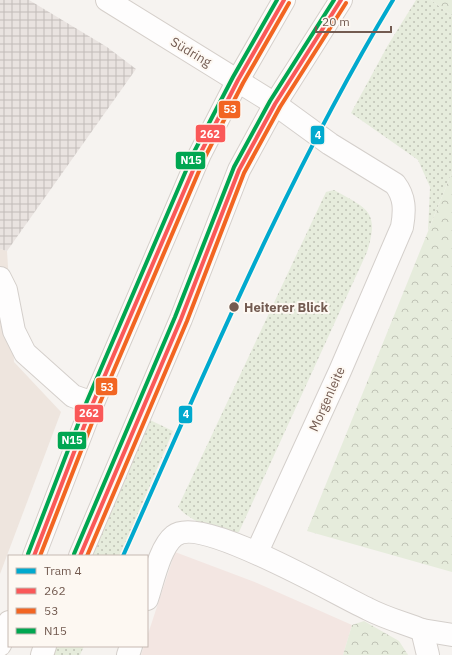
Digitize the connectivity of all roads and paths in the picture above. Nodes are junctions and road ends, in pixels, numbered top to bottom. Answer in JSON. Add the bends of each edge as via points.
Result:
{"nodes":[{"id":1,"x":107,"y":0,"type":"edge"},
{"id":2,"x":284,"y":0,"type":"edge"},
{"id":3,"x":340,"y":0,"type":"edge"},
{"id":4,"x":238,"y":80,"type":"junction"},
{"id":5,"x":275,"y":104,"type":"junction"},
{"id":6,"x":0,"y":278,"type":"edge"},
{"id":7,"x":93,"y":404,"type":"junction"},
{"id":8,"x":257,"y":552,"type":"junction"},
{"id":9,"x":34,"y":555,"type":"edge"},
{"id":10,"x":80,"y":555,"type":"edge"},
{"id":11,"x":148,"y":596,"type":"edge"},
{"id":12,"x":422,"y":630,"type":"junction"},
{"id":13,"x":452,"y":636,"type":"edge"},
{"id":14,"x":428,"y":655,"type":"edge"}],
"edges":[{"from":1,"to":4,"type":"main road","name":"Südring"},
{"from":2,"to":4,"type":"main road"},
{"from":3,"to":5,"type":"main road"},
{"from":4,"to":5,"type":"main road","name":"Südring"},
{"from":4,"to":7,"type":"main road","via":[[200,154]]},
{"from":5,"to":8,"type":"main road","name":"Morgenleite","via":[[330,144],[395,184],[402,193],[404,215],[402,227],[340,371]]},
{"from":5,"to":10,"type":"main road","via":[[240,170],[181,319]]},
{"from":6,"to":7,"type":"main road","via":[[6,290],[14,331],[25,353],[73,396]]},
{"from":7,"to":9,"type":"main road"},
{"from":8,"to":11,"type":"main road","via":[[207,533],[175,534],[165,546]]},
{"from":8,"to":12,"type":"main road","via":[[369,610]]},
{"from":12,"to":13,"type":"main road"},
{"from":12,"to":14,"type":"main road"}]}
